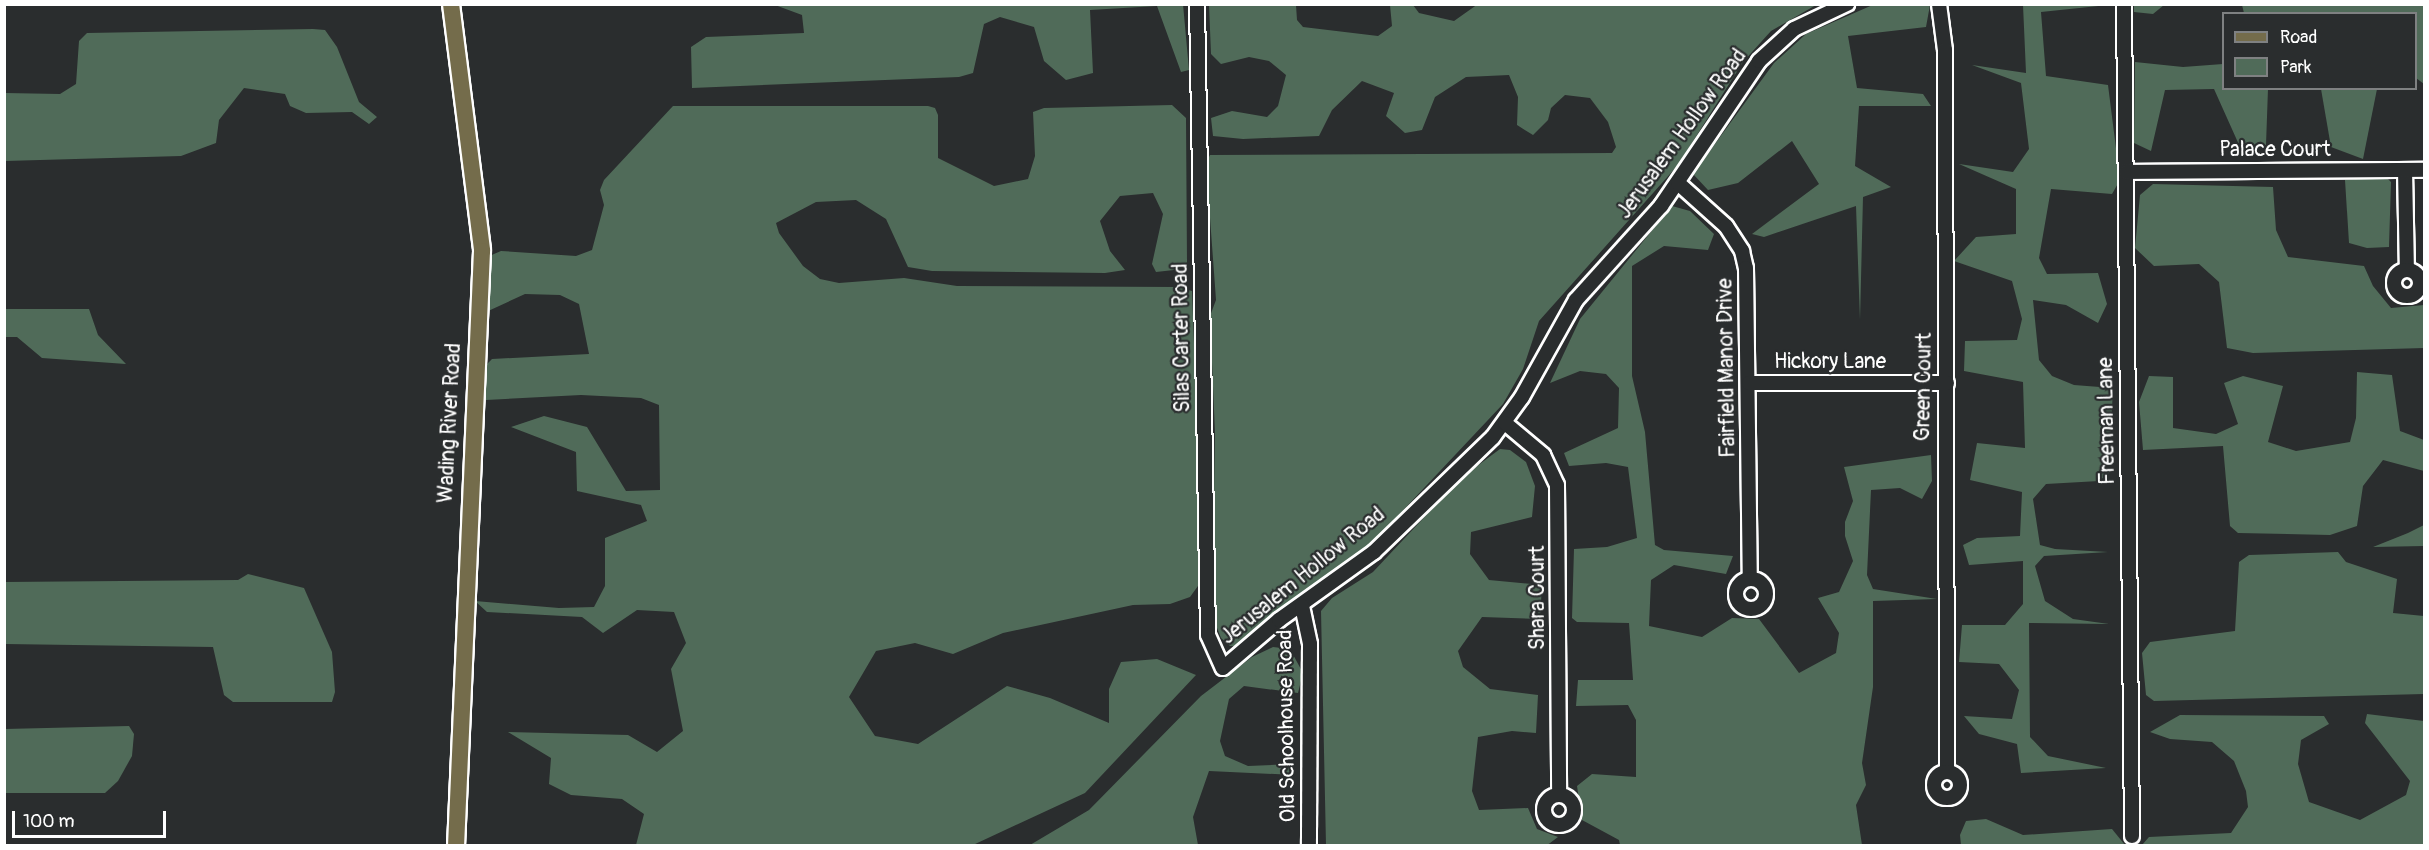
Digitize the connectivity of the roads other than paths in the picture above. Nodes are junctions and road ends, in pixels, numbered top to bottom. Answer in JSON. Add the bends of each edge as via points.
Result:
{"nodes":[{"id":1,"x":451,"y":4,"type":"edge"},
{"id":2,"x":1197,"y":4,"type":"edge"},
{"id":3,"x":1847,"y":4,"type":"edge"},
{"id":4,"x":1939,"y":4,"type":"edge"},
{"id":5,"x":2124,"y":4,"type":"edge"},
{"id":6,"x":2404,"y":170,"type":"junction"},
{"id":7,"x":2424,"y":170,"type":"edge"},
{"id":8,"x":2126,"y":172,"type":"junction"},
{"id":9,"x":1678,"y":183,"type":"junction"},
{"id":10,"x":2407,"y":270,"type":"dead end"},
{"id":11,"x":1749,"y":383,"type":"junction"},
{"id":12,"x":1947,"y":383,"type":"junction"},
{"id":13,"x":1505,"y":423,"type":"junction"},
{"id":14,"x":1750,"y":579,"type":"dead end"},
{"id":15,"x":1302,"y":606,"type":"junction"},
{"id":16,"x":1223,"y":668,"type":"joint"},
{"id":17,"x":1947,"y":771,"type":"dead end"},
{"id":18,"x":1559,"y":795,"type":"dead end"},
{"id":19,"x":2132,"y":836,"type":"dead end"},
{"id":20,"x":456,"y":846,"type":"edge"},
{"id":21,"x":1310,"y":846,"type":"edge"}],
"edges":[{"from":1,"to":20,"type":"main road","name":"Wading River Road","via":[[482,251]]},
{"from":2,"to":16,"type":"street","name":"Silas Carter Road","via":[[1208,635]]},
{"from":3,"to":9,"type":"street","name":"Jerusalem Hollow Road","via":[[1794,29],[1759,62]]},
{"from":4,"to":12,"type":"street","name":"Green Court","via":[[1945,43]]},
{"from":5,"to":8,"type":"street","name":"Freeman Lane"},
{"from":6,"to":7,"type":"street","name":"Palace Court"},
{"from":6,"to":8,"type":"street","name":"Palace Court"},
{"from":6,"to":10,"type":"street"},
{"from":8,"to":19,"type":"street","name":"Freeman Lane"},
{"from":9,"to":11,"type":"street","name":"Fairfield Manor Drive","via":[[1711,209],[1742,251],[1748,289]]},
{"from":9,"to":13,"type":"street","name":"Jerusalem Hollow Road","via":[[1576,300]]},
{"from":11,"to":12,"type":"street","name":"Hickory Lane"},
{"from":11,"to":14,"type":"street","name":"Fairfield Manor Drive"},
{"from":12,"to":17,"type":"street","name":"Green Court","via":[[1943,456]]},
{"from":13,"to":15,"type":"street","name":"Jerusalem Hollow Road","via":[[1374,552]]},
{"from":13,"to":18,"type":"street","name":"Shara Court","via":[[1544,455],[1557,485]]},
{"from":15,"to":16,"type":"street","name":"Jerusalem Hollow Road"},
{"from":15,"to":21,"type":"street","name":"Old Schoolhouse Road","via":[[1310,644]]}]}
